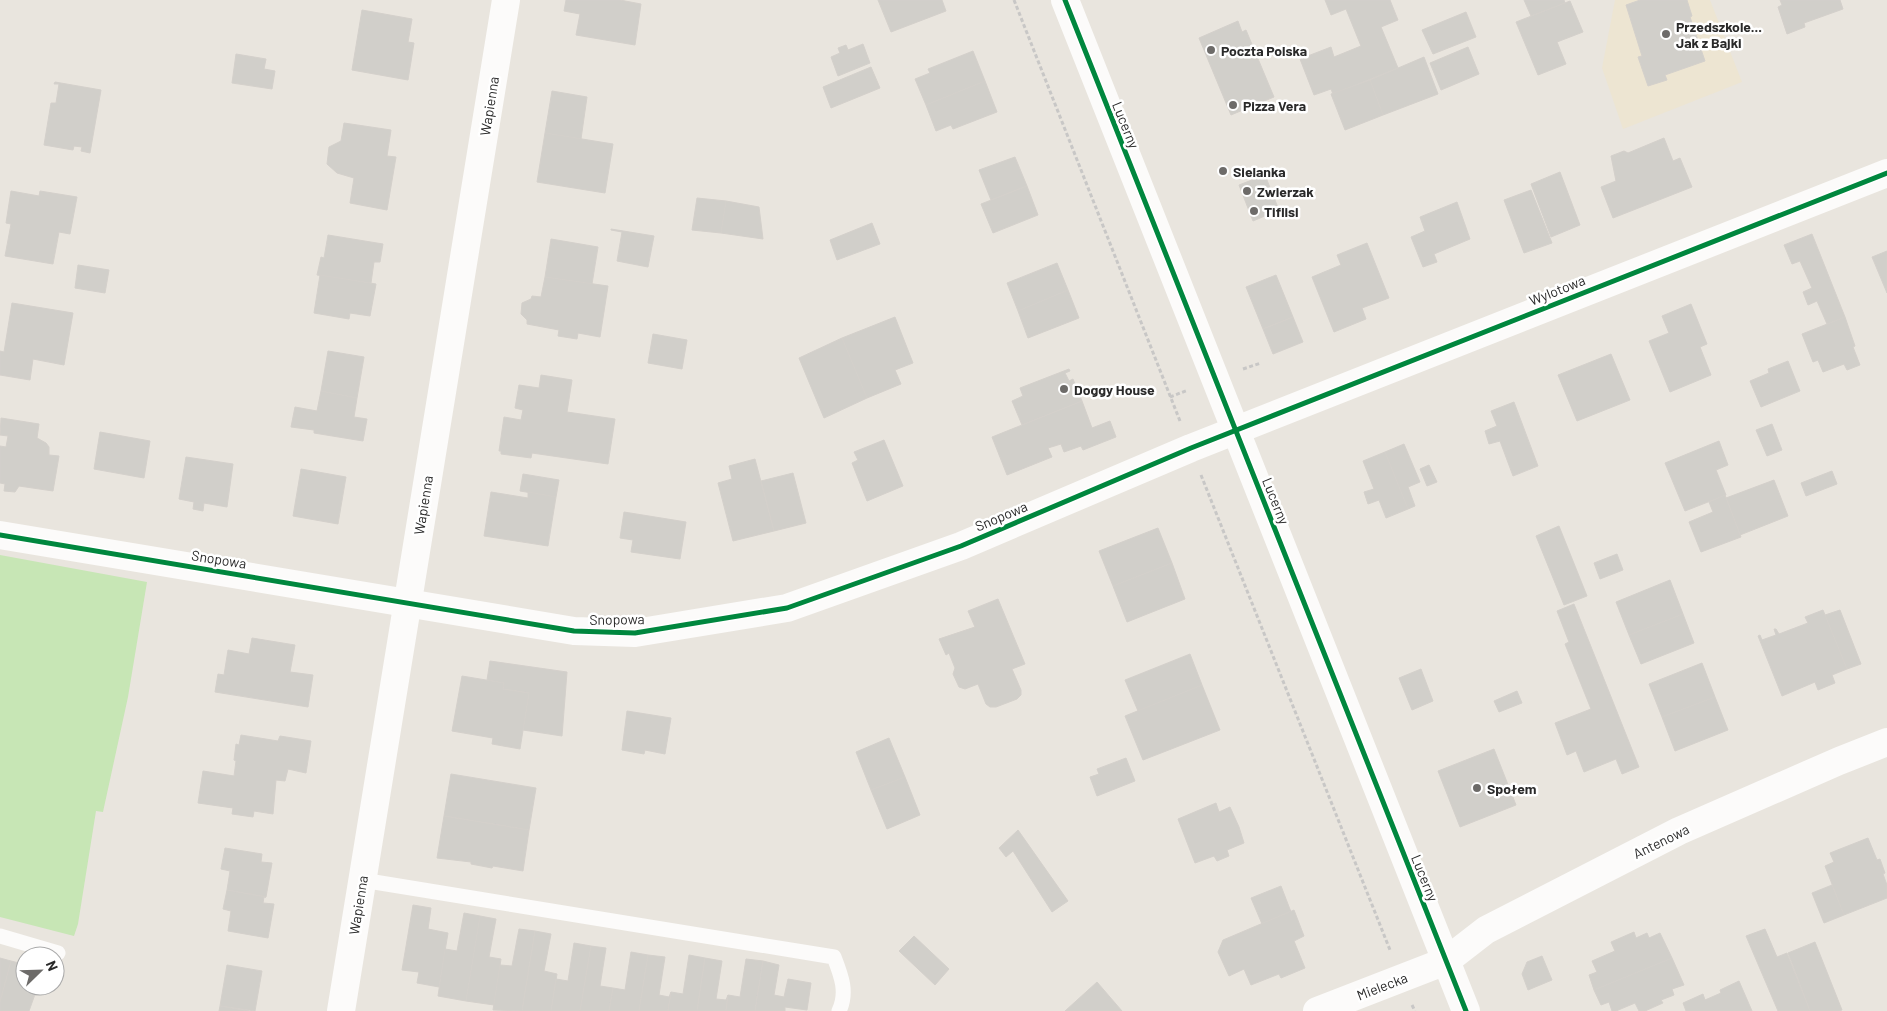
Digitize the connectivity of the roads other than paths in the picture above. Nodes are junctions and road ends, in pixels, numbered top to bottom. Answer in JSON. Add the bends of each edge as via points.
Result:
{"nodes":[{"id":1,"x":506,"y":0,"type":"edge"},
{"id":2,"x":1065,"y":0,"type":"edge"},
{"id":3,"x":1887,"y":173,"type":"edge"},
{"id":4,"x":1236,"y":430,"type":"junction"},
{"id":5,"x":0,"y":535,"type":"edge"},
{"id":6,"x":408,"y":602,"type":"junction"},
{"id":7,"x":1887,"y":742,"type":"edge"},
{"id":8,"x":362,"y":880,"type":"junction"},
{"id":9,"x":0,"y":936,"type":"edge"},
{"id":10,"x":34,"y":946,"type":"edge"},
{"id":11,"x":1446,"y":960,"type":"junction"},
{"id":12,"x":341,"y":1011,"type":"edge"},
{"id":13,"x":839,"y":1011,"type":"edge"},
{"id":14,"x":1318,"y":1011,"type":"edge"},
{"id":15,"x":1466,"y":1011,"type":"edge"}],
"edges":[{"from":1,"to":6,"type":"street","name":"Wapienna"},
{"from":2,"to":4,"type":"street","name":"Lucerny"},
{"from":3,"to":4,"type":"street","name":"Wylotowa"},
{"from":4,"to":6,"type":"street","name":"Snopowa","via":[[961,546],[787,608],[635,633],[574,630]]},
{"from":4,"to":11,"type":"street","name":"Lucerny"},
{"from":5,"to":6,"type":"street","name":"Snopowa"},
{"from":6,"to":8,"type":"street","name":"Wapienna"},
{"from":7,"to":11,"type":"street","name":"Antenowa","via":[[1679,831],[1486,930]]},
{"from":8,"to":12,"type":"street","name":"Wapienna"},
{"from":8,"to":13,"type":"lane","via":[[834,957],[843,980]]},
{"from":9,"to":10,"type":"lane"},
{"from":11,"to":14,"type":"street","name":"Mielecka"},
{"from":11,"to":15,"type":"street","name":"Lucerny"}]}
